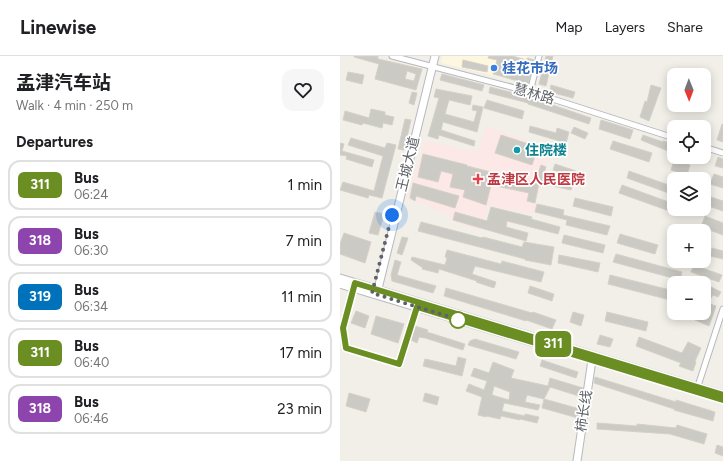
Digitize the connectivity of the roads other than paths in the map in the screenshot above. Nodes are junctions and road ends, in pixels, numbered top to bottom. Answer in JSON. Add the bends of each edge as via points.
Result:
{"nodes":[{"id":1,"x":392,"y":56,"type":"edge"},
{"id":2,"x":431,"y":56,"type":"edge"},
{"id":3,"x":435,"y":56,"type":"edge"},
{"id":4,"x":539,"y":56,"type":"edge"},
{"id":5,"x":430,"y":66,"type":"junction"},
{"id":6,"x":530,"y":92,"type":"junction"},
{"id":7,"x":667,"y":136,"type":"edge"},
{"id":8,"x":711,"y":149,"type":"edge"},
{"id":9,"x":723,"y":153,"type":"edge"},
{"id":10,"x":340,"y":278,"type":"edge"},
{"id":11,"x":340,"y":284,"type":"edge"},
{"id":12,"x":354,"y":285,"type":"junction"},
{"id":13,"x":375,"y":292,"type":"junction"},
{"id":14,"x":417,"y":305,"type":"junction"},
{"id":15,"x":723,"y":309,"type":"edge"},
{"id":16,"x":592,"y":360,"type":"junction"},
{"id":17,"x":696,"y":392,"type":"junction"},
{"id":18,"x":723,"y":395,"type":"edge"},
{"id":19,"x":723,"y":400,"type":"edge"},
{"id":20,"x":576,"y":461,"type":"edge"}],
"edges":[{"from":1,"to":5,"type":"street","name":"慧林路"},
{"from":2,"to":5,"type":"main road","name":"王城大道"},
{"from":3,"to":5,"type":"main road","name":"王城大道"},
{"from":4,"to":6,"type":"street"},
{"from":5,"to":6,"type":"street","name":"慧林路"},
{"from":5,"to":13,"type":"main road","name":"王城大道"},
{"from":6,"to":7,"type":"street","name":"慧林路"},
{"from":8,"to":9,"type":"street"},
{"from":10,"to":12,"type":"main road"},
{"from":11,"to":12,"type":"main road"},
{"from":12,"to":13,"type":"main road"},
{"from":12,"to":14,"type":"lane","via":[[343,328],[346,348],[374,357],[399,364]]},
{"from":13,"to":14,"type":"main road"},
{"from":14,"to":16,"type":"main road"},
{"from":14,"to":18,"type":"main road"},
{"from":15,"to":17,"type":"street"},
{"from":16,"to":17,"type":"main road"},
{"from":16,"to":20,"type":"main road","name":"柿长线"},
{"from":17,"to":19,"type":"main road"}]}
